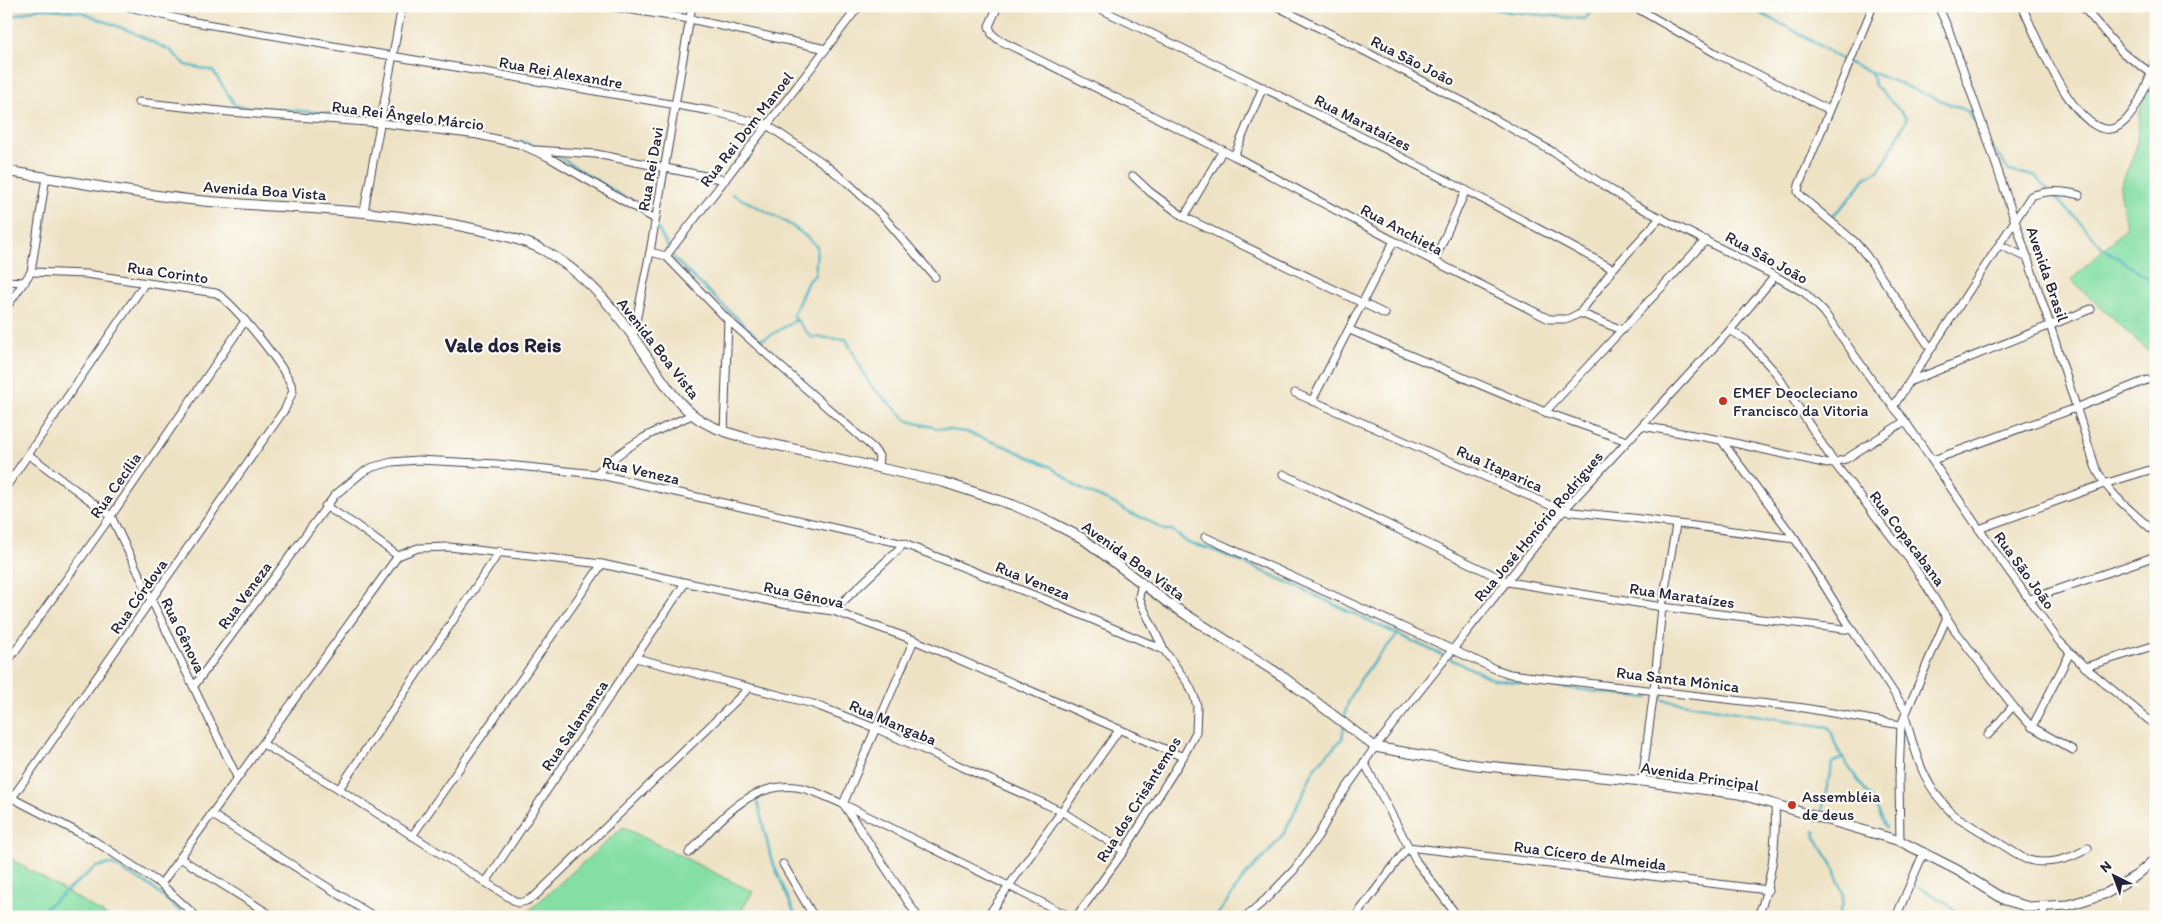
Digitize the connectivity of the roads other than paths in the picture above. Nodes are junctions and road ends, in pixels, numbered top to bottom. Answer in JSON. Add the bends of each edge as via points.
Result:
{"nodes":[{"id":1,"x":125,"y":6,"type":"edge"},
{"id":2,"x":402,"y":6,"type":"edge"},
{"id":3,"x":607,"y":6,"type":"edge"},
{"id":4,"x":692,"y":6,"type":"edge"},
{"id":5,"x":859,"y":6,"type":"edge"},
{"id":6,"x":998,"y":6,"type":"edge"},
{"id":7,"x":1096,"y":6,"type":"edge"},
{"id":8,"x":1276,"y":6,"type":"edge"},
{"id":9,"x":1633,"y":6,"type":"edge"},
{"id":10,"x":1873,"y":6,"type":"edge"},
{"id":11,"x":1938,"y":6,"type":"edge"},
{"id":12,"x":2022,"y":6,"type":"edge"},
{"id":13,"x":2082,"y":6,"type":"edge"},
{"id":14,"x":690,"y":19,"type":"junction"},
{"id":15,"x":826,"y":49,"type":"junction"},
{"id":16,"x":394,"y":58,"type":"junction"},
{"id":17,"x":2156,"y":61,"type":"edge"},
{"id":18,"x":2151,"y":73,"type":"junction"},
{"id":19,"x":1263,"y":87,"type":"junction"},
{"id":20,"x":138,"y":102,"type":"dead end"},
{"id":21,"x":675,"y":106,"type":"junction"},
{"id":22,"x":1829,"y":110,"type":"junction"},
{"id":23,"x":381,"y":123,"type":"junction"},
{"id":24,"x":767,"y":125,"type":"junction"},
{"id":25,"x":534,"y":150,"type":"junction"},
{"id":26,"x":1223,"y":150,"type":"junction"},
{"id":27,"x":1234,"y":156,"type":"junction"},
{"id":28,"x":664,"y":169,"type":"junction"},
{"id":29,"x":6,"y":171,"type":"edge"},
{"id":30,"x":1133,"y":176,"type":"dead end"},
{"id":31,"x":46,"y":177,"type":"junction"},
{"id":32,"x":725,"y":180,"type":"junction"},
{"id":33,"x":1466,"y":190,"type":"junction"},
{"id":34,"x":2079,"y":195,"type":"dead end"},
{"id":35,"x":364,"y":211,"type":"junction"},
{"id":36,"x":1184,"y":217,"type":"junction"},
{"id":37,"x":1661,"y":217,"type":"junction"},
{"id":38,"x":655,"y":219,"type":"junction"},
{"id":39,"x":2015,"y":220,"type":"junction"},
{"id":40,"x":1706,"y":240,"type":"junction"},
{"id":41,"x":1394,"y":241,"type":"junction"},
{"id":42,"x":1999,"y":245,"type":"junction"},
{"id":43,"x":650,"y":252,"type":"junction"},
{"id":44,"x":666,"y":256,"type":"junction"},
{"id":45,"x":2028,"y":258,"type":"junction"},
{"id":46,"x":1434,"y":261,"type":"junction"},
{"id":47,"x":1613,"y":269,"type":"junction"},
{"id":48,"x":31,"y":272,"type":"junction"},
{"id":49,"x":1775,"y":276,"type":"junction"},
{"id":50,"x":934,"y":277,"type":"dead end"},
{"id":51,"x":6,"y":281,"type":"edge"},
{"id":52,"x":25,"y":282,"type":"junction"},
{"id":53,"x":145,"y":283,"type":"junction"},
{"id":54,"x":1363,"y":303,"type":"junction"},
{"id":55,"x":6,"y":308,"type":"edge"},
{"id":56,"x":2091,"y":309,"type":"dead end"},
{"id":57,"x":1580,"y":313,"type":"junction"},
{"id":58,"x":1385,"y":314,"type":"dead end"},
{"id":59,"x":728,"y":320,"type":"junction"},
{"id":60,"x":245,"y":321,"type":"junction"},
{"id":61,"x":2050,"y":325,"type":"junction"},
{"id":62,"x":1350,"y":330,"type":"junction"},
{"id":63,"x":1622,"y":330,"type":"junction"},
{"id":64,"x":1730,"y":330,"type":"junction"},
{"id":65,"x":633,"y":336,"type":"junction"},
{"id":66,"x":1931,"y":349,"type":"junction"},
{"id":67,"x":2147,"y":380,"type":"dead end"},
{"id":68,"x":1911,"y":381,"type":"junction"},
{"id":69,"x":1295,"y":392,"type":"dead end"},
{"id":70,"x":1312,"y":401,"type":"junction"},
{"id":71,"x":1893,"y":407,"type":"junction"},
{"id":72,"x":2076,"y":408,"type":"junction"},
{"id":73,"x":285,"y":409,"type":"joint"},
{"id":74,"x":1545,"y":412,"type":"junction"},
{"id":75,"x":692,"y":414,"type":"junction"},
{"id":76,"x":1905,"y":421,"type":"junction"},
{"id":77,"x":1642,"y":426,"type":"junction"},
{"id":78,"x":724,"y":432,"type":"junction"},
{"id":79,"x":1721,"y":440,"type":"junction"},
{"id":80,"x":1628,"y":441,"type":"junction"},
{"id":81,"x":29,"y":455,"type":"junction"},
{"id":82,"x":1933,"y":460,"type":"junction"},
{"id":83,"x":1835,"y":464,"type":"junction"},
{"id":84,"x":878,"y":466,"type":"junction"},
{"id":85,"x":2156,"y":468,"type":"edge"},
{"id":86,"x":596,"y":474,"type":"junction"},
{"id":87,"x":1283,"y":474,"type":"dead end"},
{"id":88,"x":2104,"y":484,"type":"junction"},
{"id":89,"x":6,"y":488,"type":"edge"},
{"id":90,"x":326,"y":506,"type":"junction"},
{"id":91,"x":1563,"y":511,"type":"junction"},
{"id":92,"x":111,"y":516,"type":"junction"},
{"id":93,"x":1676,"y":525,"type":"junction"},
{"id":94,"x":1979,"y":529,"type":"junction"},
{"id":95,"x":2156,"y":533,"type":"edge"},
{"id":96,"x":1206,"y":537,"type":"dead end"},
{"id":97,"x":1795,"y":539,"type":"junction"},
{"id":98,"x":904,"y":544,"type":"junction"},
{"id":99,"x":500,"y":552,"type":"junction"},
{"id":100,"x":398,"y":556,"type":"junction"},
{"id":101,"x":2156,"y":556,"type":"edge"},
{"id":102,"x":602,"y":564,"type":"junction"},
{"id":103,"x":1142,"y":582,"type":"junction"},
{"id":104,"x":1508,"y":582,"type":"junction"},
{"id":105,"x":685,"y":583,"type":"junction"},
{"id":106,"x":2030,"y":599,"type":"junction"},
{"id":107,"x":152,"y":600,"type":"junction"},
{"id":108,"x":1662,"y":607,"type":"junction"},
{"id":109,"x":833,"y":611,"type":"junction"},
{"id":110,"x":1947,"y":617,"type":"junction"},
{"id":111,"x":1852,"y":630,"type":"junction"},
{"id":112,"x":914,"y":640,"type":"junction"},
{"id":113,"x":2156,"y":645,"type":"edge"},
{"id":114,"x":1164,"y":650,"type":"junction"},
{"id":115,"x":1455,"y":650,"type":"junction"},
{"id":116,"x":2070,"y":653,"type":"junction"},
{"id":117,"x":636,"y":658,"type":"junction"},
{"id":118,"x":6,"y":664,"type":"edge"},
{"id":119,"x":2085,"y":667,"type":"junction"},
{"id":120,"x":194,"y":686,"type":"junction"},
{"id":121,"x":749,"y":688,"type":"junction"},
{"id":122,"x":1654,"y":690,"type":"junction"},
{"id":123,"x":2014,"y":706,"type":"junction"},
{"id":124,"x":1905,"y":714,"type":"junction"},
{"id":125,"x":1901,"y":725,"type":"junction"},
{"id":126,"x":2156,"y":726,"type":"edge"},
{"id":127,"x":2032,"y":727,"type":"junction"},
{"id":128,"x":874,"y":728,"type":"junction"},
{"id":129,"x":1119,"y":730,"type":"junction"},
{"id":130,"x":1988,"y":735,"type":"dead end"},
{"id":131,"x":263,"y":744,"type":"junction"},
{"id":132,"x":1375,"y":747,"type":"junction"},
{"id":133,"x":2073,"y":750,"type":"dead end"},
{"id":134,"x":1183,"y":757,"type":"junction"},
{"id":135,"x":1364,"y":762,"type":"junction"},
{"id":136,"x":237,"y":777,"type":"junction"},
{"id":137,"x":1642,"y":781,"type":"junction"},
{"id":138,"x":339,"y":789,"type":"junction"},
{"id":139,"x":9,"y":796,"type":"edge"},
{"id":140,"x":843,"y":804,"type":"junction"},
{"id":141,"x":1776,"y":804,"type":"junction"},
{"id":142,"x":1061,"y":811,"type":"junction"},
{"id":143,"x":211,"y":814,"type":"junction"},
{"id":144,"x":412,"y":836,"type":"junction"},
{"id":145,"x":1900,"y":841,"type":"junction"},
{"id":146,"x":1408,"y":847,"type":"junction"},
{"id":147,"x":2088,"y":848,"type":"dead end"},
{"id":148,"x":1124,"y":851,"type":"junction"},
{"id":149,"x":1924,"y":852,"type":"junction"},
{"id":150,"x":688,"y":853,"type":"dead end"},
{"id":151,"x":180,"y":858,"type":"junction"},
{"id":152,"x":2156,"y":858,"type":"edge"},
{"id":153,"x":784,"y":864,"type":"dead end"},
{"id":154,"x":486,"y":882,"type":"junction"},
{"id":155,"x":161,"y":884,"type":"junction"},
{"id":156,"x":1008,"y":886,"type":"junction"},
{"id":157,"x":1768,"y":890,"type":"junction"},
{"id":158,"x":2044,"y":912,"type":"edge"},
{"id":159,"x":198,"y":917,"type":"edge"},
{"id":160,"x":274,"y":917,"type":"edge"},
{"id":161,"x":375,"y":917,"type":"edge"},
{"id":162,"x":814,"y":917,"type":"edge"},
{"id":163,"x":918,"y":917,"type":"edge"},
{"id":164,"x":987,"y":917,"type":"edge"},
{"id":165,"x":1071,"y":917,"type":"edge"},
{"id":166,"x":1076,"y":917,"type":"edge"},
{"id":167,"x":1245,"y":917,"type":"edge"},
{"id":168,"x":1355,"y":917,"type":"edge"},
{"id":169,"x":1458,"y":917,"type":"edge"},
{"id":170,"x":1758,"y":917,"type":"edge"},
{"id":171,"x":1896,"y":917,"type":"edge"}],
"edges":[{"from":1,"to":16,"type":"street","name":"Rua Rei Alexandre","via":[[183,20]]},
{"from":2,"to":16,"type":"street"},
{"from":3,"to":14,"type":"street"},
{"from":4,"to":14,"type":"street","name":"Rua Rei Davi"},
{"from":5,"to":15,"type":"street","name":"Rua Rei Dom Manoel"},
{"from":6,"to":26,"type":"street","name":"Rua Anchieta","via":[[989,26],[999,40]]},
{"from":7,"to":19,"type":"street","name":"Rua Marataízes"},
{"from":8,"to":37,"type":"street","name":"Rua São João","via":[[1470,105],[1553,152],[1633,204]]},
{"from":9,"to":22,"type":"street","via":[[1717,54]]},
{"from":10,"to":22,"type":"street"},
{"from":11,"to":39,"type":"street","name":"Avenida Brasil","via":[[1952,37]]},
{"from":12,"to":18,"type":"street","via":[[2054,77],[2088,120],[2102,129],[2111,130],[2125,122]]},
{"from":13,"to":18,"type":"street","via":[[2118,49]]},
{"from":14,"to":15,"type":"street"},
{"from":14,"to":21,"type":"street","name":"Rua Rei Davi"},
{"from":15,"to":24,"type":"street","name":"Rua Rei Dom Manoel"},
{"from":16,"to":21,"type":"street","name":"Rua Rei Alexandre"},
{"from":16,"to":23,"type":"street"},
{"from":17,"to":18,"type":"street"},
{"from":19,"to":27,"type":"street"},
{"from":19,"to":33,"type":"street","name":"Rua Marataízes"},
{"from":20,"to":23,"type":"street","name":"Rua Rei Ângelo Márcio"},
{"from":21,"to":24,"type":"street","name":"Rua Rei Alexandre","via":[[712,111]]},
{"from":21,"to":28,"type":"street","name":"Rua Rei Davi"},
{"from":22,"to":66,"type":"street","via":[[1798,184],[1798,192],[1855,242]]},
{"from":23,"to":25,"type":"street","name":"Rua Rei Ângelo Márcio","via":[[478,135]]},
{"from":23,"to":35,"type":"street"},
{"from":24,"to":32,"type":"street","name":"Rua Rei Dom Manoel"},
{"from":24,"to":50,"type":"street","name":"Rua Rei Alexandre","via":[[848,183],[882,215]]},
{"from":25,"to":28,"type":"street","via":[[596,154]]},
{"from":25,"to":38,"type":"street","name":"Rua Rei Ângelo Márcio"},
{"from":26,"to":27,"type":"street","name":"Rua Anchieta"},
{"from":26,"to":36,"type":"street"},
{"from":27,"to":41,"type":"street","name":"Rua Anchieta"},
{"from":28,"to":32,"type":"street"},
{"from":28,"to":38,"type":"street","name":"Rua Rei Davi"},
{"from":29,"to":31,"type":"street","name":"Avenida Boa Vista"},
{"from":30,"to":36,"type":"street"},
{"from":31,"to":35,"type":"street","name":"Avenida Boa Vista","via":[[206,202]]},
{"from":31,"to":48,"type":"street"},
{"from":32,"to":44,"type":"street","name":"Rua Rei Dom Manoel"},
{"from":33,"to":46,"type":"street"},
{"from":33,"to":47,"type":"street","name":"Rua Marataízes"},
{"from":34,"to":39,"type":"street","via":[[2063,190],[2031,196]]},
{"from":35,"to":65,"type":"street","name":"Avenida Boa Vista","via":[[451,224],[529,243],[577,272]]},
{"from":36,"to":54,"type":"street"},
{"from":37,"to":40,"type":"street","name":"Rua São João"},
{"from":37,"to":47,"type":"street"},
{"from":38,"to":43,"type":"street","name":"Rua Rei Davi"},
{"from":39,"to":42,"type":"street"},
{"from":39,"to":45,"type":"street","name":"Avenida Brasil"},
{"from":40,"to":49,"type":"street","name":"Rua São João"},
{"from":40,"to":63,"type":"street"},
{"from":41,"to":46,"type":"street","name":"Rua Anchieta"},
{"from":41,"to":54,"type":"street"},
{"from":42,"to":45,"type":"street"},
{"from":42,"to":66,"type":"street"},
{"from":43,"to":44,"type":"street"},
{"from":43,"to":65,"type":"street","name":"Rua Rei Davi"},
{"from":44,"to":59,"type":"street"},
{"from":45,"to":61,"type":"street","name":"Avenida Brasil"},
{"from":46,"to":57,"type":"street","name":"Rua Anchieta","via":[[1548,319],[1560,320]]},
{"from":47,"to":57,"type":"street"},
{"from":48,"to":52,"type":"street"},
{"from":48,"to":53,"type":"street","name":"Rua Corinto","via":[[86,274]]},
{"from":49,"to":64,"type":"street","name":"Rua José Honório Rodrigues"},
{"from":49,"to":71,"type":"street","name":"Rua São João","via":[[1815,302]]},
{"from":51,"to":52,"type":"street"},
{"from":52,"to":55,"type":"street"},
{"from":53,"to":60,"type":"street","name":"Rua Corinto","via":[[216,293],[231,304]]},
{"from":53,"to":81,"type":"street"},
{"from":54,"to":58,"type":"street"},
{"from":54,"to":62,"type":"street"},
{"from":56,"to":61,"type":"street"},
{"from":57,"to":63,"type":"street"},
{"from":59,"to":78,"type":"street"},
{"from":59,"to":84,"type":"street","via":[[873,448],[878,456]]},
{"from":60,"to":73,"type":"street","name":"Rua Corinto","via":[[290,381],[292,392]]},
{"from":60,"to":92,"type":"street","name":"Rua Cecília"},
{"from":61,"to":68,"type":"street"},
{"from":61,"to":72,"type":"street","name":"Avenida Brasil"},
{"from":62,"to":70,"type":"street"},
{"from":62,"to":74,"type":"street"},
{"from":63,"to":74,"type":"street"},
{"from":64,"to":77,"type":"street","name":"Rua José Honório Rodrigues"},
{"from":64,"to":83,"type":"street","name":"Rua Copacabana","via":[[1746,340],[1776,373]]},
{"from":65,"to":75,"type":"street","name":"Avenida Boa Vista","via":[[676,399]]},
{"from":66,"to":68,"type":"street"},
{"from":67,"to":72,"type":"street"},
{"from":68,"to":71,"type":"street"},
{"from":69,"to":70,"type":"street","name":"Rua Itaparica"},
{"from":70,"to":91,"type":"street","name":"Rua Itaparica"},
{"from":71,"to":76,"type":"street","name":"Rua São João"},
{"from":72,"to":82,"type":"street"},
{"from":72,"to":88,"type":"street","name":"Avenida Brasil"},
{"from":73,"to":107,"type":"street","name":"Rua Córdova"},
{"from":74,"to":80,"type":"street"},
{"from":75,"to":78,"type":"street","name":"Avenida Boa Vista"},
{"from":75,"to":86,"type":"street","via":[[633,442]]},
{"from":76,"to":82,"type":"street","name":"Rua São João"},
{"from":76,"to":83,"type":"street"},
{"from":77,"to":79,"type":"street"},
{"from":77,"to":80,"type":"street","name":"Rua José Honório Rodrigues"},
{"from":78,"to":84,"type":"street","name":"Avenida Boa Vista"},
{"from":79,"to":83,"type":"street"},
{"from":79,"to":97,"type":"street"},
{"from":80,"to":91,"type":"street","name":"Rua José Honório Rodrigues"},
{"from":81,"to":89,"type":"street"},
{"from":81,"to":92,"type":"street","name":"Rua Gênova"},
{"from":82,"to":94,"type":"street","name":"Rua São João"},
{"from":83,"to":110,"type":"street","name":"Rua Copacabana","via":[[1909,559]]},
{"from":84,"to":103,"type":"street","name":"Avenida Boa Vista","via":[[943,482],[1013,505],[1082,538]]},
{"from":85,"to":88,"type":"street"},
{"from":86,"to":90,"type":"street","name":"Rua Veneza","via":[[498,464],[392,462],[363,472]]},
{"from":86,"to":98,"type":"street","name":"Rua Veneza"},
{"from":87,"to":104,"type":"street","name":"Rua Marataízes"},
{"from":88,"to":94,"type":"street"},
{"from":88,"to":95,"type":"street","name":"Avenida Brasil"},
{"from":90,"to":100,"type":"street"},
{"from":90,"to":120,"type":"street","name":"Rua Veneza"},
{"from":91,"to":93,"type":"street","name":"Rua Itaparica"},
{"from":91,"to":104,"type":"street","name":"Rua José Honório Rodrigues"},
{"from":92,"to":107,"type":"street","name":"Rua Gênova"},
{"from":92,"to":118,"type":"street","name":"Rua Cecília"},
{"from":93,"to":97,"type":"street","name":"Rua Itaparica"},
{"from":93,"to":108,"type":"street"},
{"from":94,"to":106,"type":"street","name":"Rua São João"},
{"from":96,"to":115,"type":"street","name":"Rua Santa Mônica"},
{"from":97,"to":111,"type":"street"},
{"from":98,"to":109,"type":"street"},
{"from":98,"to":114,"type":"street","name":"Rua Veneza"},
{"from":99,"to":100,"type":"street","name":"Rua Gênova","via":[[430,546]]},
{"from":99,"to":102,"type":"street","name":"Rua Gênova"},
{"from":99,"to":138,"type":"street"},
{"from":100,"to":131,"type":"street"},
{"from":101,"to":106,"type":"street"},
{"from":102,"to":105,"type":"street","name":"Rua Gênova"},
{"from":102,"to":144,"type":"street"},
{"from":103,"to":114,"type":"street","name":"Rua dos Crisântemos","via":[[1139,597]]},
{"from":103,"to":132,"type":"street","name":"Avenida Boa Vista","via":[[1168,603],[1282,676]]},
{"from":104,"to":108,"type":"street","name":"Rua Marataízes"},
{"from":104,"to":115,"type":"street","name":"Rua José Honório Rodrigues"},
{"from":105,"to":109,"type":"street","name":"Rua Gênova"},
{"from":105,"to":117,"type":"street","name":"Rua Salamanca"},
{"from":106,"to":116,"type":"street","name":"Rua São João"},
{"from":107,"to":120,"type":"street","name":"Rua Gênova"},
{"from":107,"to":139,"type":"street","name":"Rua Córdova"},
{"from":108,"to":111,"type":"street","name":"Rua Marataízes"},
{"from":108,"to":122,"type":"street"},
{"from":109,"to":112,"type":"street","name":"Rua Gênova"},
{"from":110,"to":123,"type":"street","name":"Rua Copacabana"},
{"from":110,"to":124,"type":"street"},
{"from":111,"to":124,"type":"street"},
{"from":112,"to":128,"type":"street"},
{"from":112,"to":129,"type":"street","name":"Rua Gênova"},
{"from":113,"to":119,"type":"street"},
{"from":114,"to":134,"type":"street","name":"Rua dos Crisântemos","via":[[1190,685],[1196,706],[1196,732]]},
{"from":115,"to":122,"type":"street","name":"Rua Santa Mônica","via":[[1510,674]]},
{"from":115,"to":132,"type":"street","name":"Rua José Honório Rodrigues"},
{"from":116,"to":119,"type":"street","name":"Rua São João"},
{"from":116,"to":127,"type":"street"},
{"from":117,"to":121,"type":"street","name":"Rua Mangaba"},
{"from":117,"to":154,"type":"street","name":"Rua Salamanca"},
{"from":119,"to":126,"type":"street","name":"Rua São João"},
{"from":120,"to":136,"type":"street","name":"Rua Gênova"},
{"from":121,"to":128,"type":"street","name":"Rua Mangaba","via":[[813,704]]},
{"from":121,"to":154,"type":"street","via":[[535,896],[518,902]]},
{"from":122,"to":125,"type":"street","name":"Rua Santa Mônica","via":[[1804,708]]},
{"from":122,"to":137,"type":"street"},
{"from":123,"to":127,"type":"street","name":"Rua Copacabana"},
{"from":123,"to":130,"type":"street"},
{"from":124,"to":125,"type":"street"},
{"from":124,"to":147,"type":"street","via":[[1925,780],[1954,815],[2033,862],[2069,857]]},
{"from":125,"to":145,"type":"street"},
{"from":127,"to":133,"type":"street","name":"Rua Copacabana"},
{"from":128,"to":140,"type":"street"},
{"from":128,"to":142,"type":"street","name":"Rua Mangaba"},
{"from":129,"to":134,"type":"street","name":"Rua Gênova"},
{"from":129,"to":142,"type":"street"},
{"from":131,"to":136,"type":"street"},
{"from":131,"to":138,"type":"street"},
{"from":132,"to":135,"type":"street","name":"Rua José Honório Rodrigues"},
{"from":132,"to":137,"type":"street","name":"Avenida Principal","via":[[1476,764]]},
{"from":134,"to":148,"type":"street","name":"Rua dos Crisântemos"},
{"from":135,"to":146,"type":"street"},
{"from":135,"to":167,"type":"street","name":"Rua José Honório Rodrigues","via":[[1294,870]]},
{"from":136,"to":143,"type":"street"},
{"from":137,"to":141,"type":"street","name":"Avenida Principal","via":[[1738,794]]},
{"from":138,"to":144,"type":"street"},
{"from":139,"to":155,"type":"street","via":[[93,840]]},
{"from":140,"to":150,"type":"street","via":[[814,791],[798,788],[784,787],[755,794],[728,812]]},
{"from":140,"to":156,"type":"street"},
{"from":140,"to":163,"type":"street"},
{"from":141,"to":145,"type":"street","name":"Avenida Principal"},
{"from":141,"to":157,"type":"street","via":[[1777,832]]},
{"from":142,"to":148,"type":"street","name":"Rua Mangaba"},
{"from":142,"to":156,"type":"street"},
{"from":143,"to":151,"type":"street"},
{"from":143,"to":161,"type":"street"},
{"from":144,"to":154,"type":"street"},
{"from":145,"to":149,"type":"street","name":"Avenida Principal"},
{"from":146,"to":157,"type":"street","name":"Rua Cícero de Almeida"},
{"from":146,"to":168,"type":"street"},
{"from":146,"to":169,"type":"street"},
{"from":148,"to":166,"type":"street","name":"Rua dos Crisântemos"},
{"from":149,"to":158,"type":"street","name":"Avenida Principal","via":[[2005,900]]},
{"from":149,"to":171,"type":"street"},
{"from":151,"to":155,"type":"street"},
{"from":151,"to":160,"type":"street"},
{"from":152,"to":158,"type":"street","name":"Avenida Principal","via":[[2137,876],[2107,893]]},
{"from":153,"to":162,"type":"street"},
{"from":155,"to":159,"type":"street"},
{"from":156,"to":164,"type":"street"},
{"from":156,"to":165,"type":"street"},
{"from":157,"to":170,"type":"street"}]}
